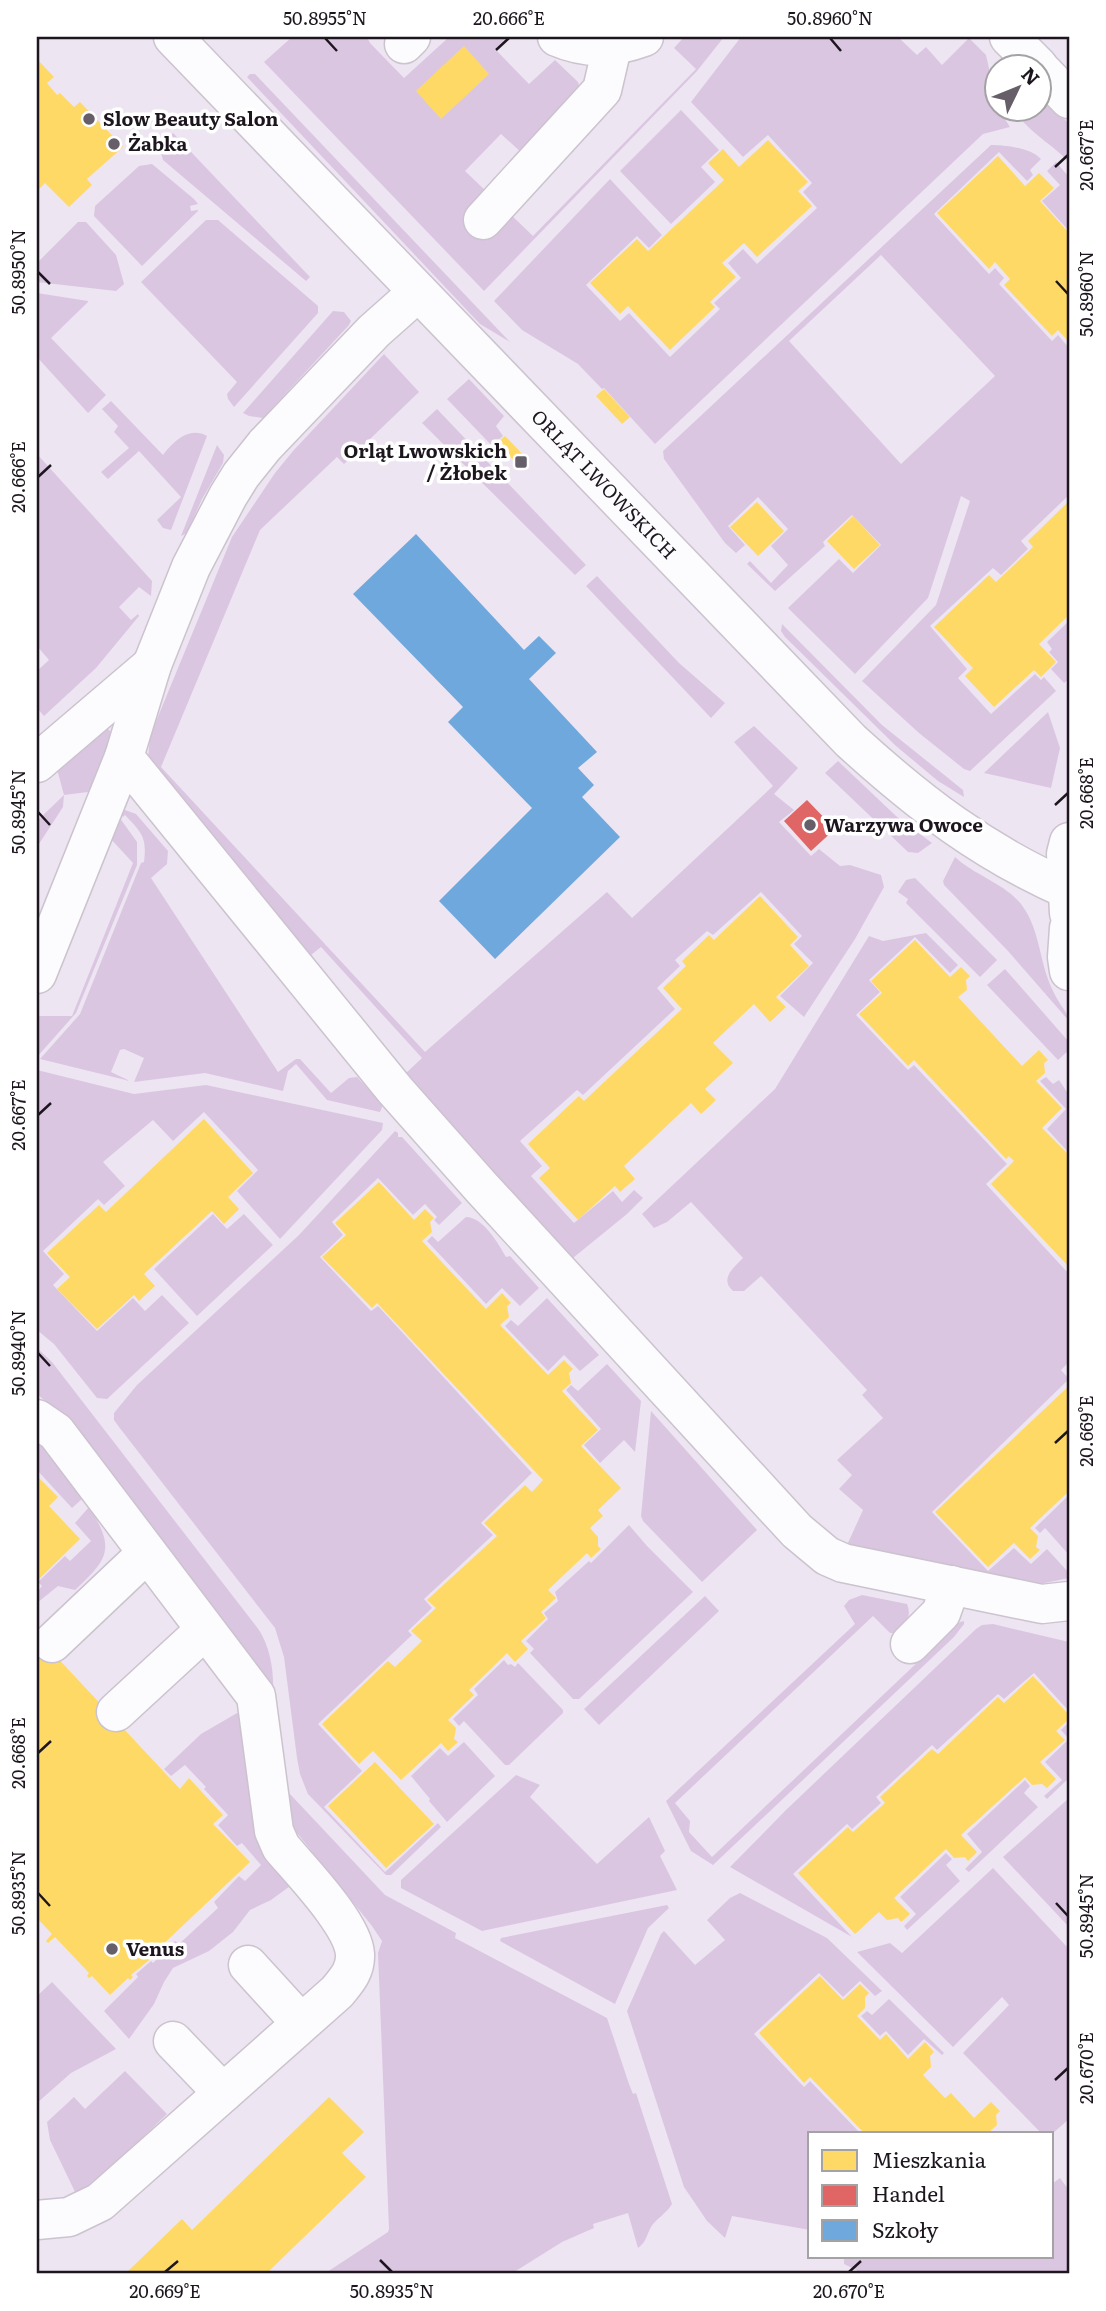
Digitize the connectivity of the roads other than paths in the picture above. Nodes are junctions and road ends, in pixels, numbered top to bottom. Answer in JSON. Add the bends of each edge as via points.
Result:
{"nodes":[{"id":1,"x":173,"y":37,"type":"edge"},
{"id":2,"x":557,"y":37,"type":"edge"},
{"id":3,"x":1009,"y":37,"type":"edge"},
{"id":4,"x":628,"y":42,"type":"edge"},
{"id":5,"x":1024,"y":52,"type":"edge"},
{"id":6,"x":1054,"y":84,"type":"edge"},
{"id":7,"x":1069,"y":99,"type":"edge"},
{"id":8,"x":483,"y":219,"type":"dead end"},
{"id":9,"x":418,"y":292,"type":"junction"},
{"id":10,"x":152,"y":665,"type":"junction"},
{"id":11,"x":124,"y":757,"type":"junction"},
{"id":12,"x":37,"y":763,"type":"edge"},
{"id":13,"x":1069,"y":842,"type":"edge"},
{"id":14,"x":1069,"y":898,"type":"edge"},
{"id":15,"x":1069,"y":928,"type":"edge"},
{"id":16,"x":1069,"y":971,"type":"edge"},
{"id":17,"x":37,"y":974,"type":"edge"},
{"id":18,"x":37,"y":1419,"type":"edge"},
{"id":19,"x":147,"y":1553,"type":"junction"},
{"id":20,"x":951,"y":1585,"type":"junction"},
{"id":21,"x":1069,"y":1601,"type":"edge"},
{"id":22,"x":205,"y":1630,"type":"junction"},
{"id":23,"x":52,"y":1643,"type":"dead end"},
{"id":24,"x":910,"y":1644,"type":"dead end"},
{"id":25,"x":116,"y":1712,"type":"dead end"},
{"id":26,"x":248,"y":1965,"type":"dead end"},
{"id":27,"x":301,"y":2023,"type":"junction"},
{"id":28,"x":173,"y":2042,"type":"dead end"},
{"id":29,"x":223,"y":2093,"type":"junction"},
{"id":30,"x":37,"y":2220,"type":"edge"}],
"edges":[{"from":1,"to":9,"type":"street","name":"ORLĄT LWOWSKICH"},
{"from":2,"to":4,"type":"street","via":[[585,47]]},
{"from":3,"to":5,"type":"street"},
{"from":4,"to":8,"type":"street","via":[[602,90]]},
{"from":6,"to":7,"type":"street"},
{"from":9,"to":10,"type":"street","via":[[374,331],[241,475],[191,567]]},
{"from":9,"to":14,"type":"street","name":"ORLĄT LWOWSKICH","via":[[873,761],[957,829]]},
{"from":10,"to":11,"type":"street"},
{"from":10,"to":12,"type":"street"},
{"from":11,"to":17,"type":"street"},
{"from":11,"to":20,"type":"street","via":[[339,1023],[481,1187],[797,1531],[827,1556],[831,1574]]},
{"from":13,"to":14,"type":"street"},
{"from":15,"to":16,"type":"street"},
{"from":18,"to":19,"type":"street","via":[[56,1432]]},
{"from":19,"to":22,"type":"street"},
{"from":19,"to":23,"type":"street"},
{"from":20,"to":21,"type":"street","via":[[1042,1604]]},
{"from":20,"to":24,"type":"street","via":[[941,1613]]},
{"from":22,"to":25,"type":"street"},
{"from":22,"to":27,"type":"street","via":[[256,1696],[274,1831],[281,1847],[348,1930],[355,1954],[352,1973]]},
{"from":26,"to":27,"type":"street"},
{"from":27,"to":29,"type":"street"},
{"from":28,"to":29,"type":"street"},
{"from":29,"to":30,"type":"street","via":[[100,2202],[69,2217]]}]}
